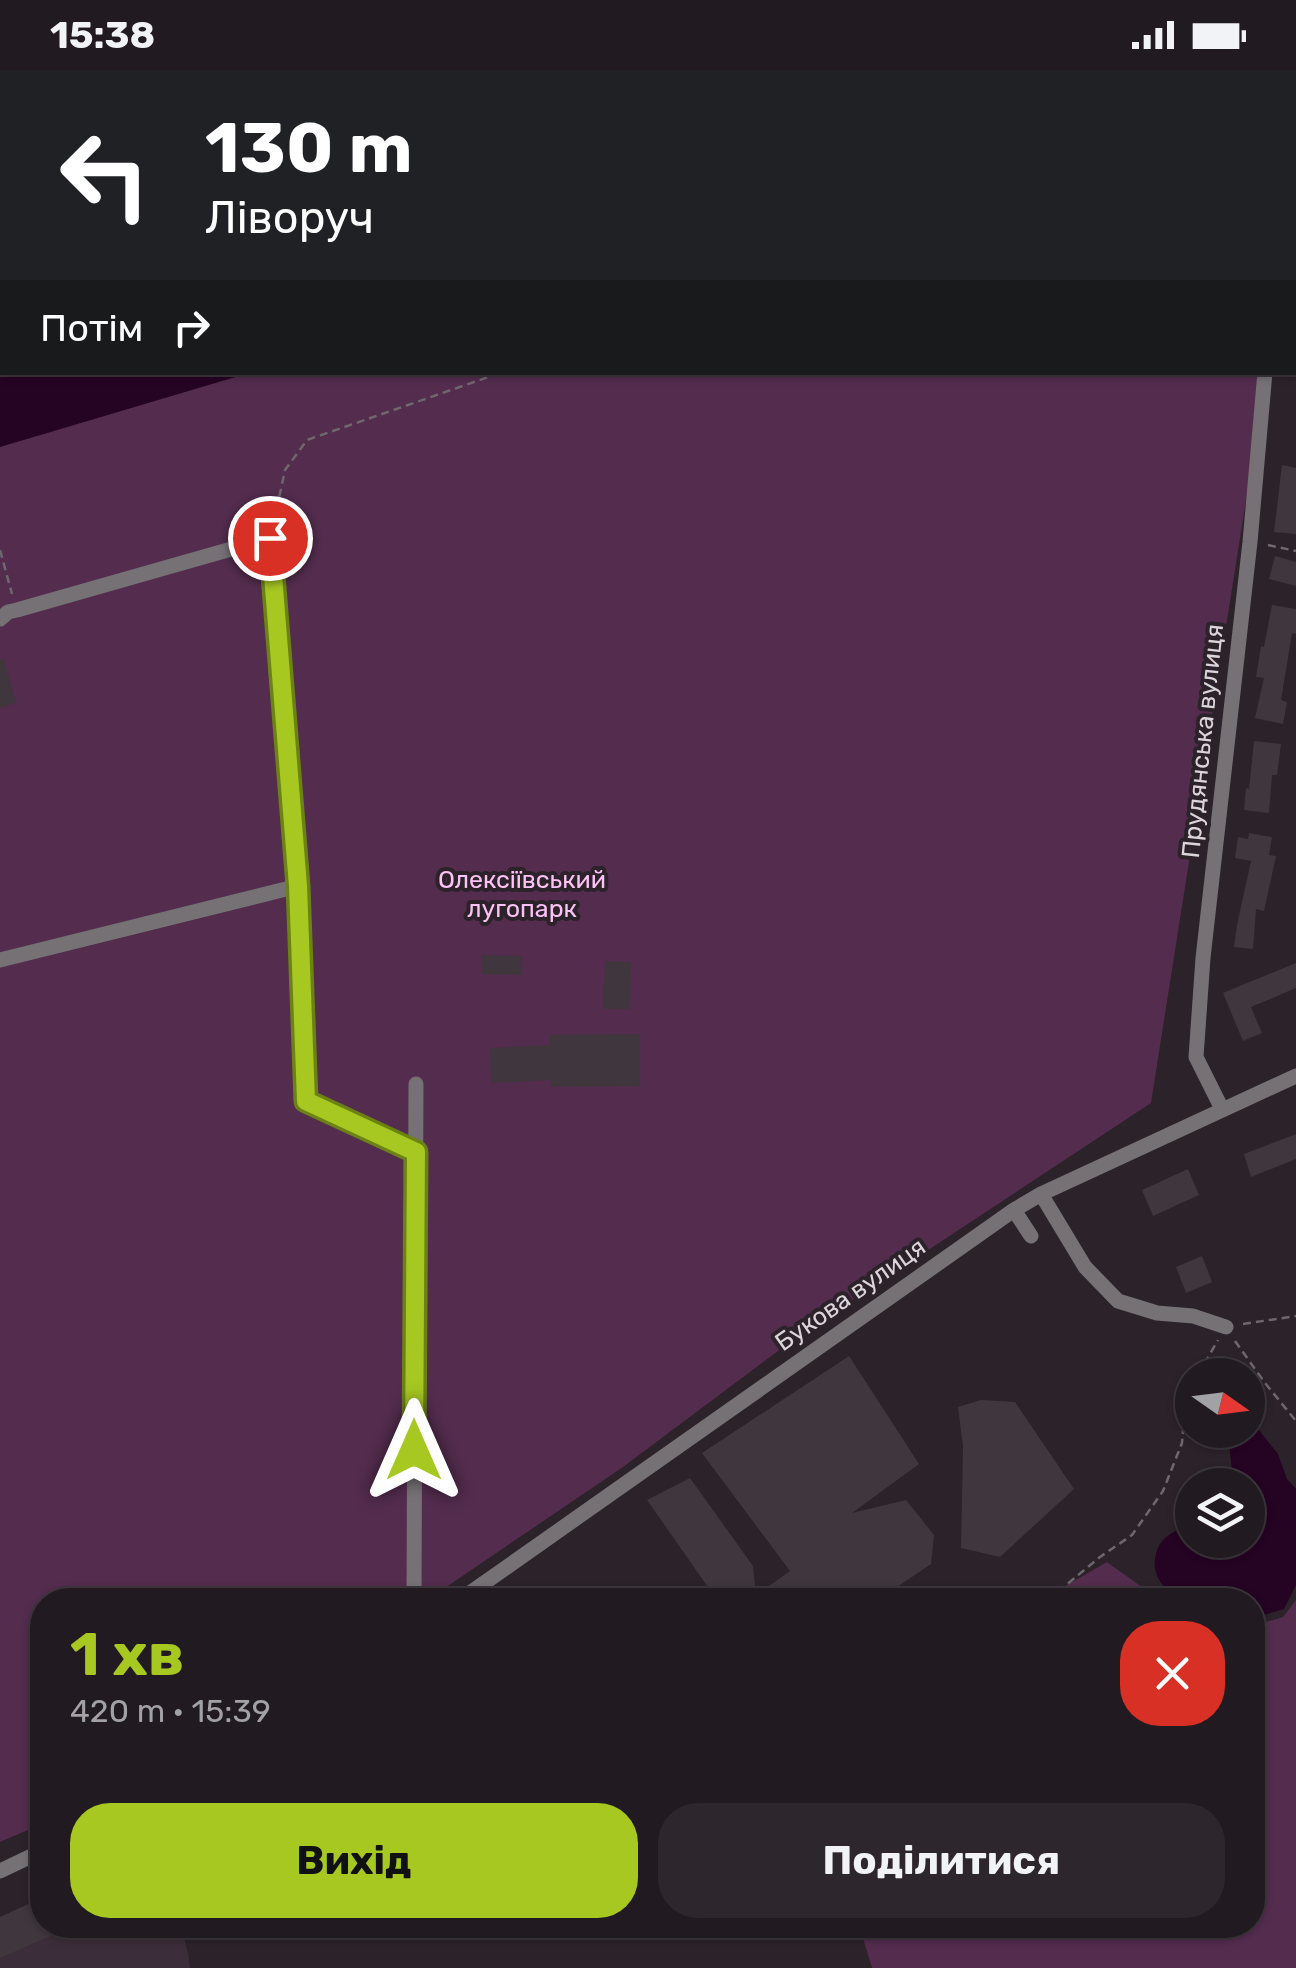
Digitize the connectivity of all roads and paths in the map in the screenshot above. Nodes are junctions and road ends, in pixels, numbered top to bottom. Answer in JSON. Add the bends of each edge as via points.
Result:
{"nodes":[{"id":1,"x":495,"y":375,"type":"edge"},
{"id":2,"x":1265,"y":375,"type":"edge"},
{"id":3,"x":270,"y":538,"type":"junction"},
{"id":4,"x":1250,"y":542,"type":"junction"},
{"id":5,"x":0,"y":550,"type":"edge"},
{"id":6,"x":1296,"y":551,"type":"edge"},
{"id":7,"x":17,"y":610,"type":"junction"},
{"id":8,"x":0,"y":619,"type":"edge"},
{"id":9,"x":298,"y":886,"type":"junction"},
{"id":10,"x":0,"y":960,"type":"edge"},
{"id":11,"x":1296,"y":1076,"type":"edge"},
{"id":12,"x":416,"y":1084,"type":"dead end"},
{"id":13,"x":1222,"y":1109,"type":"junction"},
{"id":14,"x":416,"y":1152,"type":"junction"},
{"id":15,"x":1041,"y":1194,"type":"junction"},
{"id":16,"x":1014,"y":1210,"type":"junction"},
{"id":17,"x":1031,"y":1236,"type":"dead end"},
{"id":18,"x":1296,"y":1316,"type":"edge"},
{"id":19,"x":1226,"y":1327,"type":"junction"},
{"id":20,"x":1208,"y":1358,"type":"edge"},
{"id":21,"x":1296,"y":1420,"type":"edge"},
{"id":22,"x":1180,"y":1448,"type":"edge"},
{"id":23,"x":414,"y":1588,"type":"edge"},
{"id":24,"x":477,"y":1588,"type":"edge"},
{"id":25,"x":1063,"y":1588,"type":"edge"},
{"id":26,"x":30,"y":1857,"type":"edge"},
{"id":27,"x":0,"y":1871,"type":"edge"}],
"edges":[{"from":1,"to":3,"type":"path","via":[[306,440],[286,470]]},
{"from":2,"to":4,"type":"street","name":"Прудянська вулиця"},
{"from":3,"to":7,"type":"street"},
{"from":3,"to":9,"type":"street"},
{"from":4,"to":6,"type":"path"},
{"from":4,"to":13,"type":"street","name":"Прудянська вулиця","via":[[1196,1057]]},
{"from":5,"to":7,"type":"path"},
{"from":7,"to":8,"type":"street"},
{"from":9,"to":10,"type":"street"},
{"from":9,"to":14,"type":"street","via":[[306,1101]]},
{"from":11,"to":13,"type":"street","name":"Букова вулиця"},
{"from":12,"to":14,"type":"street"},
{"from":13,"to":15,"type":"street","name":"Букова вулиця"},
{"from":14,"to":23,"type":"street"},
{"from":15,"to":16,"type":"street","name":"Букова вулиця"},
{"from":15,"to":19,"type":"street","via":[[1085,1267],[1118,1301]]},
{"from":16,"to":17,"type":"street"},
{"from":16,"to":24,"type":"street","name":"Букова вулиця"},
{"from":18,"to":19,"type":"path"},
{"from":19,"to":20,"type":"path"},
{"from":19,"to":21,"type":"path"},
{"from":22,"to":25,"type":"path","via":[[1163,1491],[1132,1535]]},
{"from":26,"to":27,"type":"street"}]}
